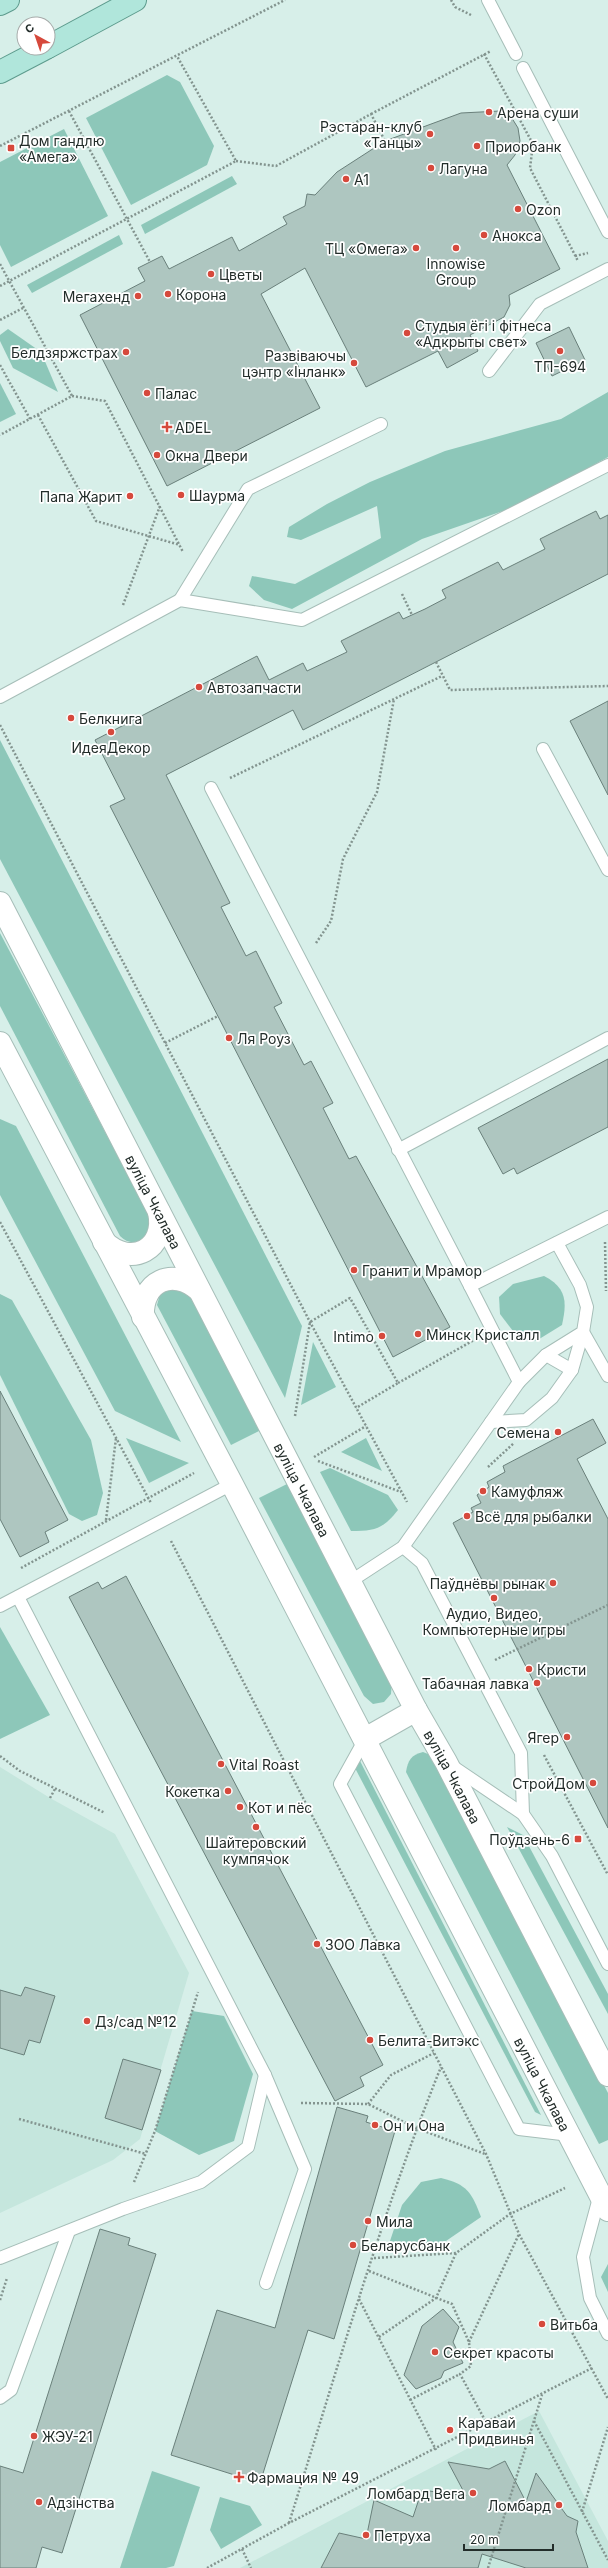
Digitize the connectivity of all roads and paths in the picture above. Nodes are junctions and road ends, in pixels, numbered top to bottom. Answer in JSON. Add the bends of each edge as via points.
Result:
{"nodes":[{"id":1,"x":8,"y":0,"type":"edge"},
{"id":2,"x":135,"y":0,"type":"edge"},
{"id":3,"x":285,"y":0,"type":"edge"},
{"id":4,"x":451,"y":0,"type":"edge"},
{"id":5,"x":488,"y":0,"type":"edge"},
{"id":6,"x":0,"y":4,"type":"edge"},
{"id":7,"x":475,"y":21,"type":"dead end"},
{"id":8,"x":509,"y":41,"type":"junction"},
{"id":9,"x":56,"y":43,"type":"edge"},
{"id":10,"x":488,"y":44,"type":"dead end"},
{"id":11,"x":492,"y":50,"type":"junction"},
{"id":12,"x":484,"y":54,"type":"junction"},
{"id":13,"x":516,"y":54,"type":"dead end"},
{"id":14,"x":31,"y":56,"type":"edge"},
{"id":15,"x":178,"y":56,"type":"junction"},
{"id":16,"x":523,"y":68,"type":"dead end"},
{"id":17,"x":0,"y":72,"type":"edge"},
{"id":18,"x":69,"y":111,"type":"junction"},
{"id":19,"x":371,"y":114,"type":"junction"},
{"id":20,"x":385,"y":141,"type":"dead end"},
{"id":21,"x":0,"y":146,"type":"edge"},
{"id":22,"x":236,"y":161,"type":"junction"},
{"id":23,"x":126,"y":219,"type":"junction"},
{"id":24,"x":608,"y":232,"type":"edge"},
{"id":25,"x":150,"y":262,"type":"dead end"},
{"id":26,"x":0,"y":264,"type":"edge"},
{"id":27,"x":608,"y":269,"type":"edge"},
{"id":28,"x":587,"y":280,"type":"junction"},
{"id":29,"x":9,"y":281,"type":"junction"},
{"id":30,"x":0,"y":286,"type":"edge"},
{"id":31,"x":23,"y":308,"type":"junction"},
{"id":32,"x":0,"y":320,"type":"edge"},
{"id":33,"x":0,"y":365,"type":"edge"},
{"id":34,"x":489,"y":371,"type":"dead end"},
{"id":35,"x":72,"y":396,"type":"junction"},
{"id":36,"x":38,"y":415,"type":"junction"},
{"id":37,"x":30,"y":419,"type":"junction"},
{"id":38,"x":381,"y":424,"type":"dead end"},
{"id":39,"x":0,"y":435,"type":"edge"},
{"id":40,"x":608,"y":465,"type":"edge"},
{"id":41,"x":160,"y":506,"type":"junction"},
{"id":42,"x":148,"y":536,"type":"junction"},
{"id":43,"x":180,"y":545,"type":"junction"},
{"id":44,"x":195,"y":573,"type":"junction"},
{"id":45,"x":180,"y":600,"type":"junction"},
{"id":46,"x":112,"y":637,"type":"junction"},
{"id":47,"x":436,"y":662,"type":"dead end"},
{"id":48,"x":442,"y":676,"type":"junction"},
{"id":49,"x":608,"y":686,"type":"edge"},
{"id":50,"x":0,"y":697,"type":"edge"},
{"id":51,"x":394,"y":699,"type":"junction"},
{"id":52,"x":0,"y":725,"type":"edge"},
{"id":53,"x":544,"y":749,"type":"dead end"},
{"id":54,"x":211,"y":788,"type":"joint"},
{"id":55,"x":608,"y":870,"type":"edge"},
{"id":56,"x":0,"y":903,"type":"edge"},
{"id":57,"x":302,"y":964,"type":"junction"},
{"id":58,"x":218,"y":1016,"type":"dead end"},
{"id":59,"x":608,"y":1038,"type":"edge"},
{"id":60,"x":0,"y":1043,"type":"edge"},
{"id":61,"x":165,"y":1043,"type":"junction"},
{"id":62,"x":398,"y":1150,"type":"junction"},
{"id":63,"x":159,"y":1212,"type":"junction"},
{"id":64,"x":608,"y":1217,"type":"edge"},
{"id":65,"x":0,"y":1222,"type":"edge"},
{"id":66,"x":104,"y":1242,"type":"junction"},
{"id":67,"x":557,"y":1243,"type":"junction"},
{"id":68,"x":470,"y":1286,"type":"junction"},
{"id":69,"x":199,"y":1290,"type":"junction"},
{"id":70,"x":143,"y":1317,"type":"junction"},
{"id":71,"x":310,"y":1322,"type":"junction"},
{"id":72,"x":492,"y":1329,"type":"junction"},
{"id":73,"x":584,"y":1332,"type":"junction"},
{"id":74,"x":546,"y":1355,"type":"junction"},
{"id":75,"x":572,"y":1370,"type":"junction"},
{"id":76,"x":608,"y":1376,"type":"edge"},
{"id":77,"x":519,"y":1382,"type":"junction"},
{"id":78,"x":398,"y":1383,"type":"junction"},
{"id":79,"x":356,"y":1408,"type":"junction"},
{"id":80,"x":294,"y":1418,"type":"dead end"},
{"id":81,"x":491,"y":1422,"type":"junction"},
{"id":82,"x":366,"y":1426,"type":"junction"},
{"id":83,"x":116,"y":1437,"type":"junction"},
{"id":84,"x":309,"y":1452,"type":"dead end"},
{"id":85,"x":312,"y":1458,"type":"junction"},
{"id":86,"x":194,"y":1473,"type":"dead end"},
{"id":87,"x":232,"y":1484,"type":"junction"},
{"id":88,"x":402,"y":1492,"type":"junction"},
{"id":89,"x":148,"y":1497,"type":"junction"},
{"id":90,"x":160,"y":1520,"type":"junction"},
{"id":91,"x":106,"y":1521,"type":"junction"},
{"id":92,"x":419,"y":1524,"type":"junction"},
{"id":93,"x":403,"y":1547,"type":"junction"},
{"id":94,"x":20,"y":1569,"type":"dead end"},
{"id":95,"x":350,"y":1581,"type":"junction"},
{"id":96,"x":18,"y":1597,"type":"junction"},
{"id":97,"x":608,"y":1605,"type":"edge"},
{"id":98,"x":0,"y":1606,"type":"edge"},
{"id":99,"x":497,"y":1668,"type":"dead end"},
{"id":100,"x":416,"y":1710,"type":"junction"},
{"id":101,"x":365,"y":1739,"type":"junction"},
{"id":102,"x":541,"y":1750,"type":"dead end"},
{"id":103,"x":0,"y":1756,"type":"edge"},
{"id":104,"x":446,"y":1762,"type":"junction"},
{"id":105,"x":55,"y":1789,"type":"junction"},
{"id":106,"x":50,"y":1798,"type":"dead end"},
{"id":107,"x":524,"y":1814,"type":"junction"},
{"id":108,"x":137,"y":1828,"type":"junction"},
{"id":109,"x":608,"y":1874,"type":"edge"},
{"id":110,"x":207,"y":1962,"type":"junction"},
{"id":111,"x":608,"y":1964,"type":"edge"},
{"id":112,"x":434,"y":2053,"type":"junction"},
{"id":113,"x":441,"y":2066,"type":"junction"},
{"id":114,"x":265,"y":2075,"type":"junction"},
{"id":115,"x":608,"y":2075,"type":"edge"},
{"id":116,"x":298,"y":2097,"type":"dead end"},
{"id":117,"x":368,"y":2104,"type":"junction"},
{"id":118,"x":19,"y":2119,"type":"dead end"},
{"id":119,"x":416,"y":2128,"type":"junction"},
{"id":120,"x":570,"y":2135,"type":"junction"},
{"id":121,"x":146,"y":2154,"type":"junction"},
{"id":122,"x":486,"y":2154,"type":"junction"},
{"id":123,"x":565,"y":2188,"type":"dead end"},
{"id":124,"x":604,"y":2202,"type":"edge"},
{"id":125,"x":123,"y":2209,"type":"junction"},
{"id":126,"x":510,"y":2214,"type":"junction"},
{"id":127,"x":69,"y":2231,"type":"junction"},
{"id":128,"x":519,"y":2234,"type":"junction"},
{"id":129,"x":456,"y":2253,"type":"junction"},
{"id":130,"x":0,"y":2258,"type":"edge"},
{"id":131,"x":373,"y":2258,"type":"junction"},
{"id":132,"x":369,"y":2271,"type":"junction"},
{"id":133,"x":266,"y":2283,"type":"dead end"},
{"id":134,"x":359,"y":2298,"type":"junction"},
{"id":135,"x":436,"y":2298,"type":"junction"},
{"id":136,"x":608,"y":2334,"type":"edge"},
{"id":137,"x":378,"y":2337,"type":"junction"},
{"id":138,"x":469,"y":2342,"type":"junction"},
{"id":139,"x":592,"y":2368,"type":"junction"},
{"id":140,"x":460,"y":2374,"type":"junction"},
{"id":141,"x":542,"y":2395,"type":"junction"},
{"id":142,"x":0,"y":2398,"type":"edge"},
{"id":143,"x":608,"y":2399,"type":"edge"},
{"id":144,"x":410,"y":2400,"type":"junction"},
{"id":145,"x":534,"y":2421,"type":"junction"},
{"id":146,"x":487,"y":2424,"type":"junction"},
{"id":147,"x":608,"y":2427,"type":"edge"},
{"id":148,"x":436,"y":2450,"type":"junction"},
{"id":149,"x":582,"y":2512,"type":"junction"},
{"id":150,"x":289,"y":2523,"type":"junction"},
{"id":151,"x":242,"y":2549,"type":"junction"},
{"id":152,"x":608,"y":2560,"type":"edge"},
{"id":153,"x":207,"y":2568,"type":"edge"},
{"id":154,"x":251,"y":2568,"type":"edge"},
{"id":155,"x":488,"y":2568,"type":"edge"}],
"edges":[{"from":1,"to":6,"type":"main road"},
{"from":2,"to":9,"type":"main road"},
{"from":3,"to":15,"type":"path"},
{"from":4,"to":7,"type":"path","via":[[455,7],[472,16]]},
{"from":5,"to":8,"type":"lane"},
{"from":8,"to":11,"type":"path"},
{"from":8,"to":13,"type":"lane"},
{"from":10,"to":11,"type":"path"},
{"from":11,"to":12,"type":"path"},
{"from":12,"to":19,"type":"path"},
{"from":12,"to":28,"type":"path","via":[[533,144],[530,168]]},
{"from":14,"to":17,"type":"main road"},
{"from":15,"to":18,"type":"path"},
{"from":15,"to":22,"type":"path"},
{"from":16,"to":24,"type":"lane"},
{"from":18,"to":21,"type":"path"},
{"from":18,"to":23,"type":"path"},
{"from":19,"to":20,"type":"path"},
{"from":19,"to":22,"type":"path","via":[[276,166]]},
{"from":22,"to":23,"type":"path"},
{"from":23,"to":25,"type":"path"},
{"from":23,"to":29,"type":"path"},
{"from":26,"to":29,"type":"path"},
{"from":27,"to":28,"type":"lane"},
{"from":28,"to":34,"type":"lane","via":[[540,304]]},
{"from":29,"to":30,"type":"path"},
{"from":29,"to":31,"type":"path"},
{"from":31,"to":32,"type":"path"},
{"from":31,"to":35,"type":"path"},
{"from":33,"to":37,"type":"path"},
{"from":35,"to":36,"type":"path"},
{"from":35,"to":41,"type":"path","via":[[105,401]]},
{"from":36,"to":37,"type":"path"},
{"from":36,"to":42,"type":"path","via":[[96,522]]},
{"from":37,"to":39,"type":"path"},
{"from":38,"to":44,"type":"lane","via":[[248,489]]},
{"from":40,"to":45,"type":"lane","via":[[302,620]]},
{"from":41,"to":42,"type":"path"},
{"from":41,"to":43,"type":"path"},
{"from":42,"to":43,"type":"path"},
{"from":42,"to":46,"type":"path"},
{"from":43,"to":44,"type":"path"},
{"from":44,"to":45,"type":"lane"},
{"from":45,"to":46,"type":"lane"},
{"from":46,"to":50,"type":"lane"},
{"from":47,"to":48,"type":"path"},
{"from":48,"to":49,"type":"path","via":[[450,690]]},
{"from":48,"to":51,"type":"path"},
{"from":51,"to":54,"type":"path"},
{"from":51,"to":57,"type":"path","via":[[377,792],[343,859],[331,921]]},
{"from":52,"to":61,"type":"path"},
{"from":53,"to":55,"type":"lane"},
{"from":54,"to":57,"type":"lane"},
{"from":56,"to":63,"type":"main road","name":"вуліца Чкалава"},
{"from":57,"to":62,"type":"lane"},
{"from":58,"to":61,"type":"path"},
{"from":59,"to":62,"type":"lane"},
{"from":60,"to":66,"type":"main road","name":"вуліца Чкалава"},
{"from":61,"to":71,"type":"path"},
{"from":62,"to":68,"type":"lane"},
{"from":63,"to":66,"type":"main road","via":[[162,1224],[159,1235],[153,1245],[144,1252],[134,1255],[122,1254],[112,1250]]},
{"from":63,"to":69,"type":"main road","name":"вуліца Чкалава"},
{"from":64,"to":67,"type":"lane"},
{"from":65,"to":83,"type":"path"},
{"from":66,"to":70,"type":"main road","name":"вуліца Чкалава"},
{"from":67,"to":68,"type":"lane"},
{"from":67,"to":73,"type":"lane","via":[[580,1285],[587,1307]]},
{"from":68,"to":72,"type":"lane"},
{"from":69,"to":70,"type":"main road","via":[[183,1279],[163,1280],[149,1291],[143,1308]]},
{"from":69,"to":95,"type":"main road","name":"вуліца Чкалава"},
{"from":70,"to":87,"type":"main road","name":"вуліца Чкалава"},
{"from":71,"to":78,"type":"path","via":[[350,1298]]},
{"from":71,"to":79,"type":"path"},
{"from":71,"to":80,"type":"path"},
{"from":72,"to":77,"type":"lane"},
{"from":72,"to":78,"type":"path"},
{"from":73,"to":74,"type":"lane"},
{"from":73,"to":75,"type":"lane"},
{"from":73,"to":76,"type":"lane"},
{"from":74,"to":75,"type":"lane"},
{"from":74,"to":77,"type":"lane"},
{"from":75,"to":81,"type":"lane","via":[[552,1398],[526,1420]]},
{"from":77,"to":81,"type":"lane"},
{"from":78,"to":79,"type":"path"},
{"from":79,"to":82,"type":"path"},
{"from":81,"to":92,"type":"lane"},
{"from":82,"to":85,"type":"path"},
{"from":82,"to":88,"type":"path"},
{"from":83,"to":89,"type":"path"},
{"from":83,"to":91,"type":"path"},
{"from":84,"to":85,"type":"path"},
{"from":85,"to":88,"type":"path"},
{"from":86,"to":89,"type":"path"},
{"from":87,"to":90,"type":"lane"},
{"from":87,"to":101,"type":"main road","name":"вуліца Чкалава"},
{"from":88,"to":92,"type":"path"},
{"from":89,"to":90,"type":"path"},
{"from":89,"to":91,"type":"path"},
{"from":90,"to":96,"type":"lane"},
{"from":90,"to":112,"type":"path"},
{"from":91,"to":94,"type":"path"},
{"from":92,"to":93,"type":"lane"},
{"from":93,"to":95,"type":"lane"},
{"from":93,"to":107,"type":"lane","via":[[422,1563],[521,1754]]},
{"from":95,"to":100,"type":"main road","name":"вуліца Чкалава"},
{"from":96,"to":98,"type":"lane"},
{"from":96,"to":108,"type":"lane"},
{"from":97,"to":99,"type":"path","via":[[493,1661]]},
{"from":100,"to":101,"type":"main road"},
{"from":100,"to":104,"type":"main road","name":"вуліца Чкалава"},
{"from":101,"to":120,"type":"main road","name":"вуліца Чкалава"},
{"from":101,"to":120,"type":"lane","via":[[340,1784],[519,2129]]},
{"from":102,"to":109,"type":"path"},
{"from":103,"to":105,"type":"path","via":[[20,1771]]},
{"from":104,"to":107,"type":"lane"},
{"from":104,"to":115,"type":"main road","name":"вуліца Чкалава"},
{"from":105,"to":106,"type":"path"},
{"from":105,"to":108,"type":"path"},
{"from":107,"to":111,"type":"lane","via":[[552,1856]]},
{"from":108,"to":110,"type":"lane"},
{"from":110,"to":114,"type":"lane"},
{"from":110,"to":121,"type":"path"},
{"from":112,"to":113,"type":"path"},
{"from":112,"to":117,"type":"path","via":[[391,2075]]},
{"from":113,"to":119,"type":"path"},
{"from":113,"to":122,"type":"path"},
{"from":114,"to":125,"type":"lane","via":[[248,2147],[202,2182]]},
{"from":114,"to":133,"type":"lane","via":[[305,2169]]},
{"from":116,"to":117,"type":"path","via":[[301,2104]]},
{"from":117,"to":119,"type":"path"},
{"from":118,"to":121,"type":"path"},
{"from":119,"to":122,"type":"path"},
{"from":119,"to":131,"type":"path"},
{"from":120,"to":124,"type":"main road","name":"вуліца Чкалава"},
{"from":121,"to":125,"type":"path"},
{"from":122,"to":126,"type":"path"},
{"from":123,"to":126,"type":"path"},
{"from":124,"to":136,"type":"lane","via":[[583,2257],[590,2298]]},
{"from":125,"to":127,"type":"lane"},
{"from":126,"to":128,"type":"path"},
{"from":126,"to":129,"type":"path"},
{"from":127,"to":130,"type":"lane"},
{"from":127,"to":142,"type":"lane","via":[[11,2390]]},
{"from":128,"to":138,"type":"path"},
{"from":128,"to":139,"type":"path"},
{"from":129,"to":131,"type":"path"},
{"from":129,"to":135,"type":"path"},
{"from":131,"to":132,"type":"path"},
{"from":132,"to":134,"type":"path"},
{"from":132,"to":135,"type":"path"},
{"from":134,"to":137,"type":"path"},
{"from":134,"to":150,"type":"path"},
{"from":135,"to":137,"type":"path"},
{"from":135,"to":138,"type":"path","via":[[452,2304]]},
{"from":137,"to":144,"type":"path"},
{"from":138,"to":140,"type":"path","via":[[471,2366]]},
{"from":139,"to":141,"type":"path"},
{"from":139,"to":143,"type":"path"},
{"from":140,"to":144,"type":"path"},
{"from":140,"to":146,"type":"path"},
{"from":141,"to":145,"type":"path"},
{"from":141,"to":146,"type":"path"},
{"from":144,"to":148,"type":"path"},
{"from":145,"to":149,"type":"path"},
{"from":145,"to":155,"type":"path"},
{"from":146,"to":148,"type":"path"},
{"from":147,"to":149,"type":"path"},
{"from":148,"to":150,"type":"path"},
{"from":149,"to":152,"type":"path"},
{"from":150,"to":151,"type":"path"},
{"from":151,"to":153,"type":"path"},
{"from":151,"to":154,"type":"path"}]}
